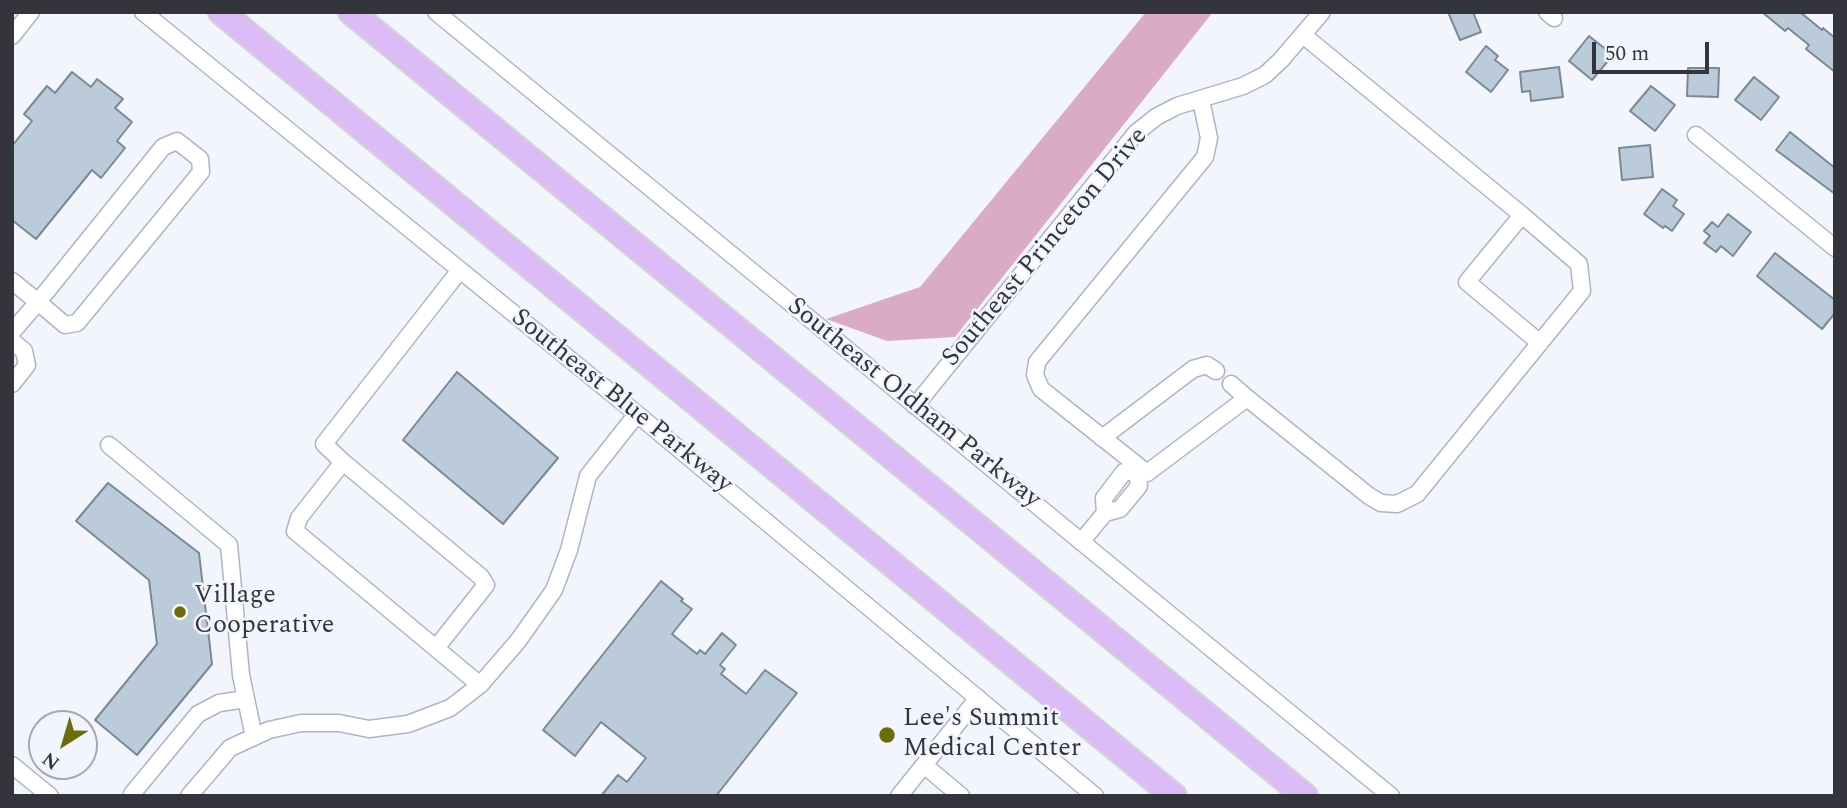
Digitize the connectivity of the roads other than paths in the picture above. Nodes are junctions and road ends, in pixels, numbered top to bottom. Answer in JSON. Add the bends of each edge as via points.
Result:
{"nodes":[{"id":1,"x":32,"y":12,"type":"edge"},
{"id":2,"x":143,"y":12,"type":"edge"},
{"id":3,"x":221,"y":12,"type":"edge"},
{"id":4,"x":351,"y":12,"type":"edge"},
{"id":5,"x":436,"y":12,"type":"edge"},
{"id":6,"x":1322,"y":12,"type":"edge"},
{"id":7,"x":1303,"y":35,"type":"junction"},
{"id":8,"x":12,"y":36,"type":"edge"},
{"id":9,"x":1201,"y":100,"type":"junction"},
{"id":10,"x":1696,"y":135,"type":"dead end"},
{"id":11,"x":1522,"y":215,"type":"junction"},
{"id":12,"x":1835,"y":248,"type":"edge"},
{"id":13,"x":460,"y":270,"type":"junction"},
{"id":14,"x":12,"y":281,"type":"edge"},
{"id":15,"x":38,"y":302,"type":"junction"},
{"id":16,"x":12,"y":332,"type":"edge"},
{"id":17,"x":12,"y":341,"type":"edge"},
{"id":18,"x":1540,"y":343,"type":"junction"},
{"id":19,"x":1216,"y":371,"type":"dead end"},
{"id":20,"x":12,"y":384,"type":"edge"},
{"id":21,"x":1231,"y":384,"type":"dead end"},
{"id":22,"x":1247,"y":398,"type":"junction"},
{"id":23,"x":915,"y":406,"type":"junction"},
{"id":24,"x":637,"y":414,"type":"junction"},
{"id":25,"x":1102,"y":438,"type":"junction"},
{"id":26,"x":109,"y":445,"type":"dead end"},
{"id":27,"x":343,"y":462,"type":"junction"},
{"id":28,"x":1139,"y":471,"type":"junction"},
{"id":29,"x":1081,"y":542,"type":"junction"},
{"id":30,"x":436,"y":648,"type":"junction"},
{"id":31,"x":480,"y":685,"type":"junction"},
{"id":32,"x":978,"y":698,"type":"junction"},
{"id":33,"x":246,"y":699,"type":"junction"},
{"id":34,"x":254,"y":737,"type":"junction"},
{"id":35,"x":12,"y":765,"type":"edge"},
{"id":36,"x":924,"y":765,"type":"junction"},
{"id":37,"x":50,"y":796,"type":"edge"},
{"id":38,"x":134,"y":796,"type":"edge"},
{"id":39,"x":189,"y":796,"type":"edge"},
{"id":40,"x":899,"y":796,"type":"edge"},
{"id":41,"x":961,"y":796,"type":"edge"},
{"id":42,"x":1095,"y":796,"type":"edge"},
{"id":43,"x":1174,"y":796,"type":"edge"},
{"id":44,"x":1305,"y":796,"type":"edge"},
{"id":45,"x":1391,"y":796,"type":"edge"}],
"edges":[{"from":1,"to":8,"type":"street"},
{"from":2,"to":13,"type":"street","name":"Southeast Blue Parkway"},
{"from":3,"to":43,"type":"highway"},
{"from":4,"to":44,"type":"highway"},
{"from":5,"to":23,"type":"street","name":"Southeast Oldham Parkway"},
{"from":6,"to":7,"type":"street","name":"Southeast Princeton Drive"},
{"from":7,"to":9,"type":"street","name":"Southeast Princeton Drive","via":[[1265,75]]},
{"from":7,"to":11,"type":"street"},
{"from":9,"to":23,"type":"street","name":"Southeast Princeton Drive","via":[[1177,106],[1136,133]]},
{"from":9,"to":25,"type":"street","via":[[1209,138],[1205,157],[1037,362],[1035,375],[1041,389]]},
{"from":10,"to":12,"type":"street"},
{"from":11,"to":18,"type":"street","via":[[1579,264],[1582,291]]},
{"from":11,"to":18,"type":"street","via":[[1467,282]]},
{"from":13,"to":24,"type":"street","name":"Southeast Blue Parkway"},
{"from":13,"to":27,"type":"street","via":[[324,444]]},
{"from":14,"to":15,"type":"street"},
{"from":15,"to":15,"type":"street","via":[[65,325],[78,323],[201,172],[200,159],[177,141],[163,147]]},
{"from":15,"to":16,"type":"street"},
{"from":17,"to":20,"type":"street","via":[[24,351],[27,365]]},
{"from":18,"to":22,"type":"street","via":[[1417,494],[1397,504],[1369,496]]},
{"from":19,"to":25,"type":"street","via":[[1207,365],[1194,369]]},
{"from":21,"to":22,"type":"street"},
{"from":22,"to":28,"type":"street","via":[[1147,473]]},
{"from":23,"to":29,"type":"street","name":"Southeast Oldham Parkway"},
{"from":24,"to":31,"type":"street","via":[[588,476],[554,590],[519,641]]},
{"from":24,"to":32,"type":"street","name":"Southeast Blue Parkway"},
{"from":25,"to":28,"type":"street"},
{"from":26,"to":33,"type":"street","via":[[229,545]]},
{"from":27,"to":30,"type":"street","via":[[299,517],[295,531]]},
{"from":27,"to":30,"type":"street","via":[[486,585]]},
{"from":28,"to":29,"type":"street","via":[[1125,472],[1104,498],[1105,513]]},
{"from":29,"to":45,"type":"street","name":"Southeast Oldham Parkway"},
{"from":30,"to":31,"type":"street"},
{"from":31,"to":34,"type":"street","via":[[450,708],[408,724],[369,729],[301,723]]},
{"from":32,"to":36,"type":"street"},
{"from":32,"to":42,"type":"street","name":"Southeast Blue Parkway"},
{"from":33,"to":34,"type":"street"},
{"from":33,"to":38,"type":"street","via":[[219,703],[198,714]]},
{"from":34,"to":39,"type":"street","via":[[230,748]]},
{"from":35,"to":37,"type":"street"},
{"from":36,"to":40,"type":"street"},
{"from":36,"to":41,"type":"street"}]}
